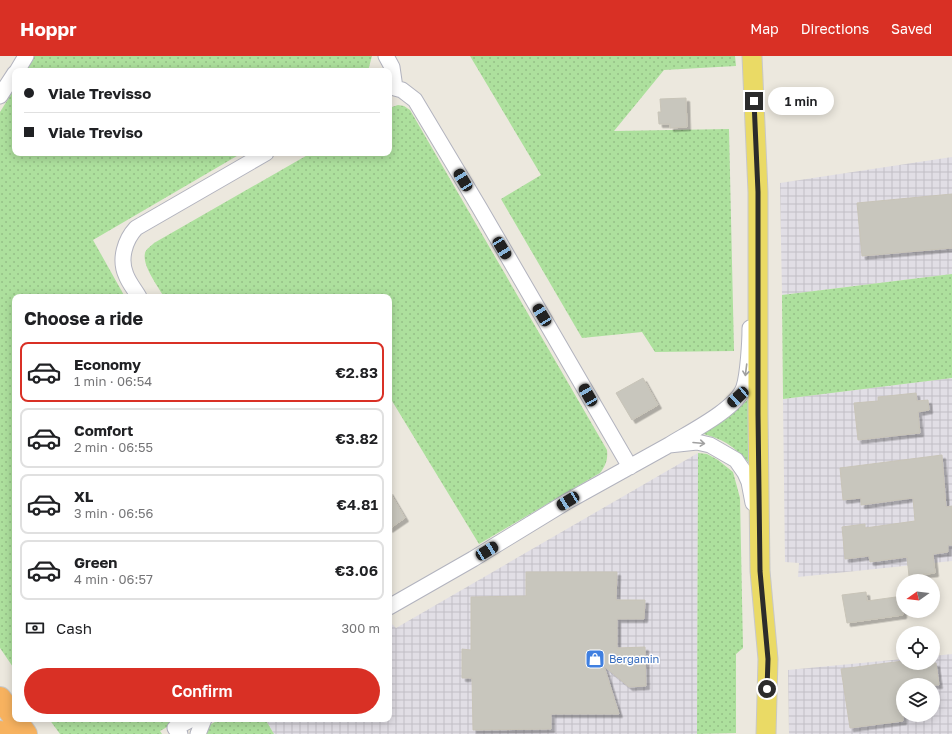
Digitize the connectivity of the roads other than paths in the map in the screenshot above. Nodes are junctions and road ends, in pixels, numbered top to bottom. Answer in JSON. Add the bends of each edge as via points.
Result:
{"nodes":[{"id":1,"x":26,"y":56,"type":"edge"},
{"id":2,"x":386,"y":56,"type":"edge"},
{"id":3,"x":752,"y":56,"type":"edge"},
{"id":4,"x":18,"y":68,"type":"edge"},
{"id":5,"x":12,"y":78,"type":"edge"},
{"id":6,"x":392,"y":88,"type":"edge"},
{"id":7,"x":0,"y":96,"type":"edge"},
{"id":8,"x":261,"y":156,"type":"edge"},
{"id":9,"x":758,"y":192,"type":"junction"},
{"id":10,"x":137,"y":294,"type":"edge"},
{"id":11,"x":669,"y":445,"type":"junction"},
{"id":12,"x":630,"y":467,"type":"junction"},
{"id":13,"x":760,"y":571,"type":"junction"},
{"id":14,"x":392,"y":605,"type":"edge"},
{"id":15,"x":0,"y":698,"type":"edge"},
{"id":16,"x":12,"y":715,"type":"edge"},
{"id":17,"x":17,"y":722,"type":"edge"},
{"id":18,"x":186,"y":722,"type":"edge"},
{"id":19,"x":203,"y":722,"type":"edge"},
{"id":20,"x":26,"y":734,"type":"edge"},
{"id":21,"x":180,"y":734,"type":"edge"},
{"id":22,"x":198,"y":734,"type":"edge"},
{"id":23,"x":754,"y":734,"type":"edge"},
{"id":24,"x":766,"y":734,"type":"edge"}],
"edges":[{"from":1,"to":4,"type":"street"},
{"from":2,"to":6,"type":"street","via":[[392,67]]},
{"from":3,"to":9,"type":"main road"},
{"from":5,"to":7,"type":"street"},
{"from":6,"to":12,"type":"street","via":[[402,90],[415,100]]},
{"from":8,"to":10,"type":"street","via":[[136,228],[129,236],[123,256],[125,274]]},
{"from":9,"to":11,"type":"street","one_way":true,"via":[[750,264],[750,330],[744,387],[738,397],[714,417]]},
{"from":9,"to":13,"type":"main road"},
{"from":11,"to":12,"type":"street"},
{"from":11,"to":13,"type":"street","one_way":true,"via":[[697,442],[710,445],[736,460],[745,473],[751,490],[755,548]]},
{"from":12,"to":14,"type":"street"},
{"from":13,"to":23,"type":"main road","via":[[755,645]]},
{"from":13,"to":24,"type":"main road","via":[[768,659]]},
{"from":15,"to":16,"type":"highway"},
{"from":17,"to":20,"type":"highway"},
{"from":18,"to":21,"type":"street","via":[[175,728]]},
{"from":19,"to":22,"type":"street"}]}
